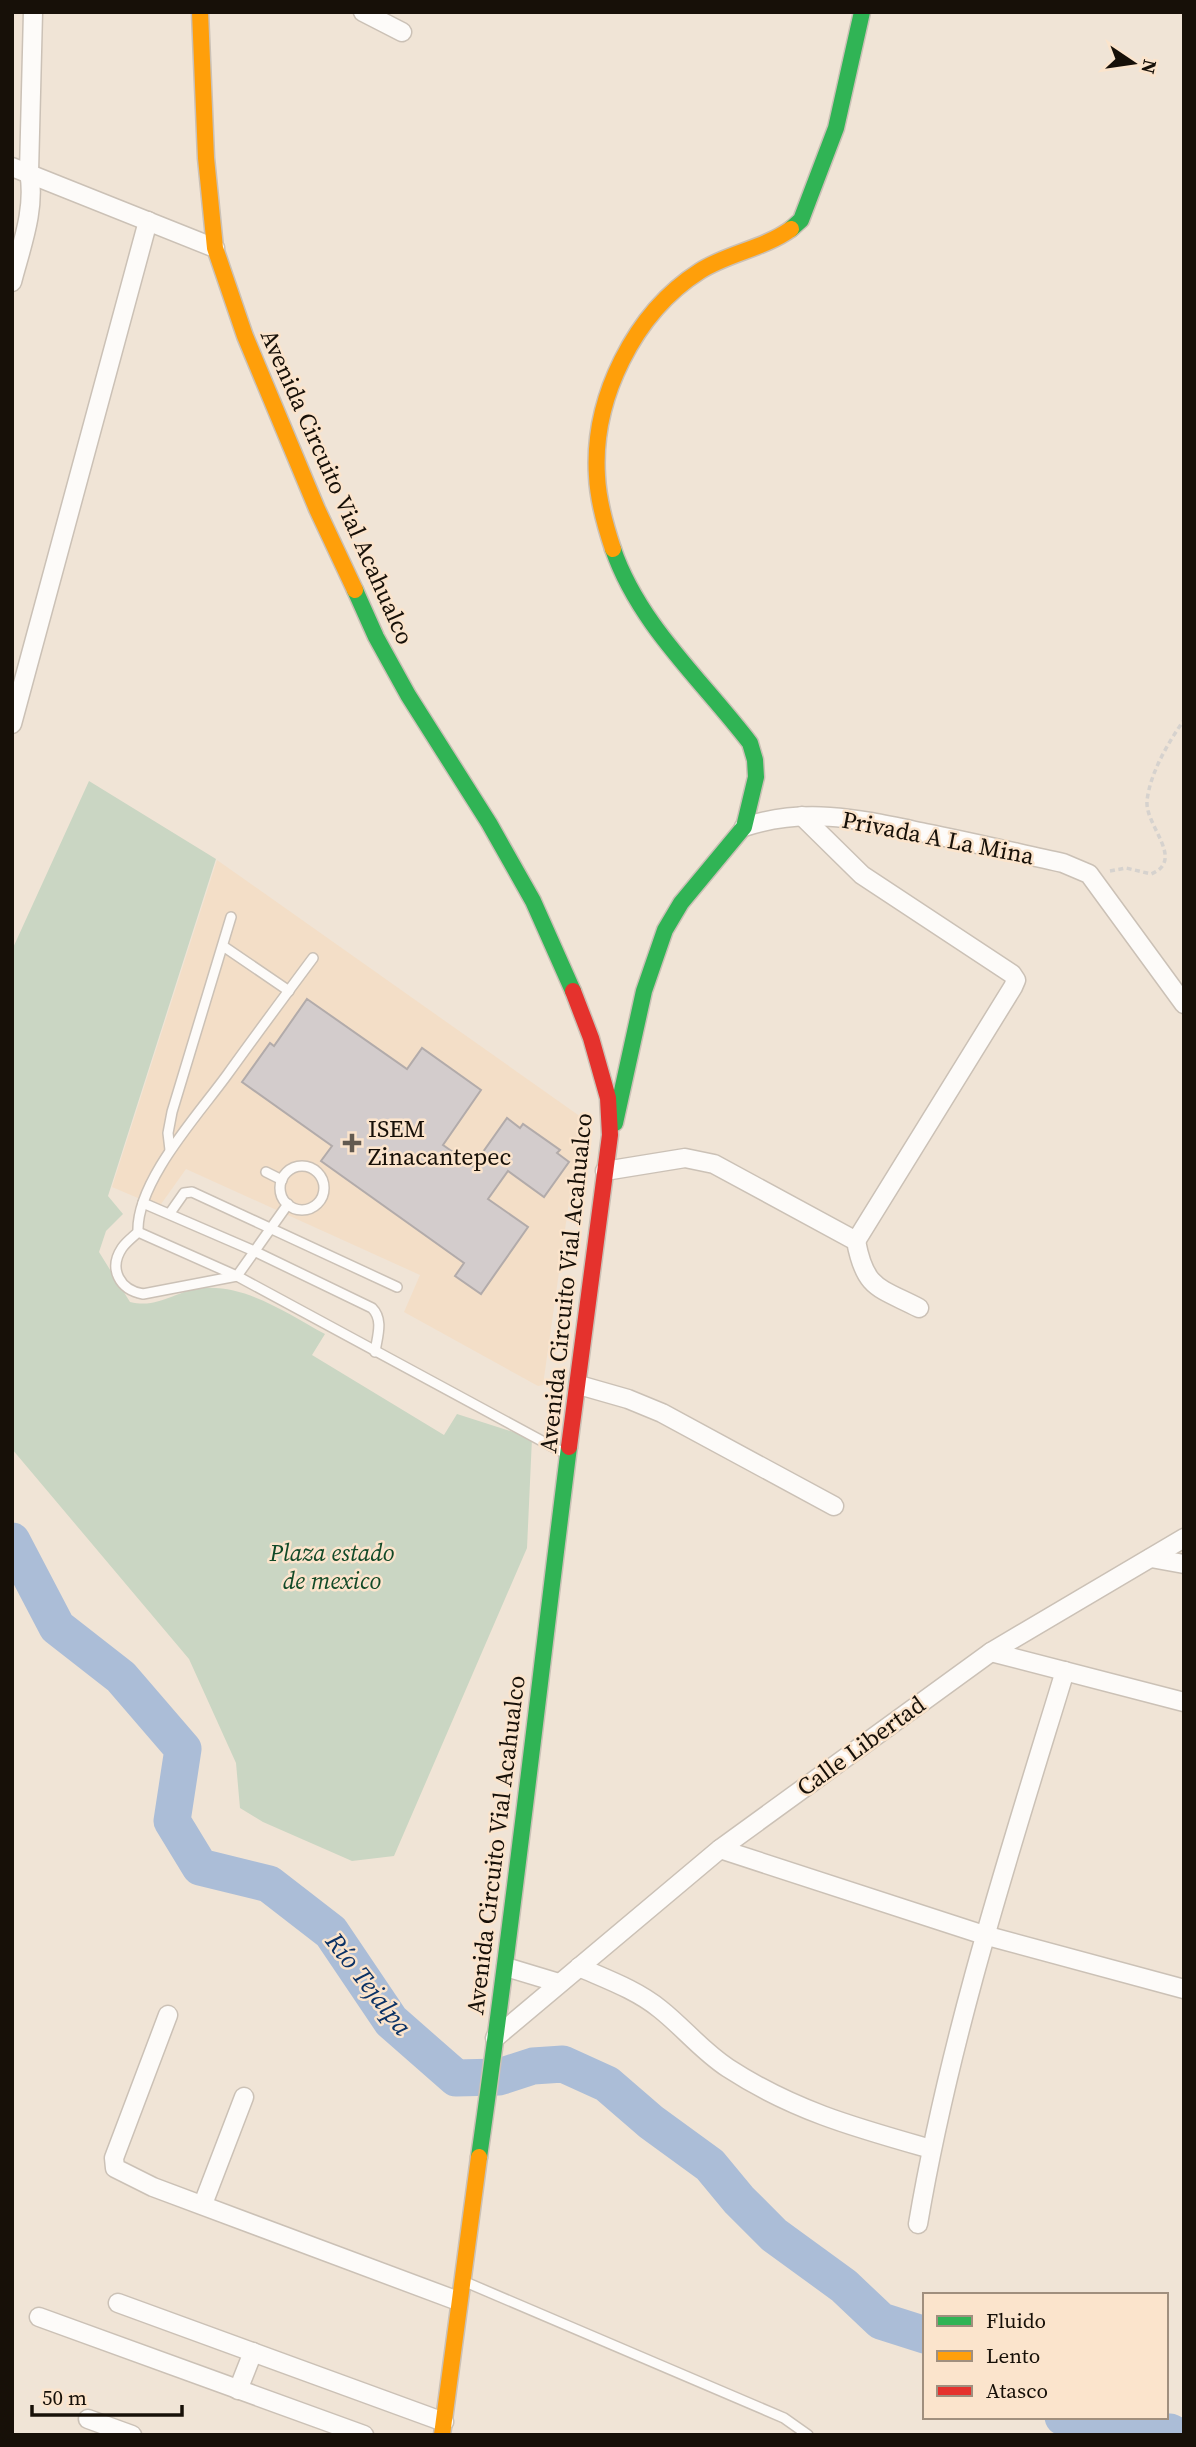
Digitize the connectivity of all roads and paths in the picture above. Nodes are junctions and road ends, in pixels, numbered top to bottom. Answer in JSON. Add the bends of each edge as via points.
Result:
{"nodes":[{"id":1,"x":33,"y":12,"type":"edge"},
{"id":2,"x":200,"y":12,"type":"edge"},
{"id":3,"x":363,"y":12,"type":"edge"},
{"id":4,"x":862,"y":12,"type":"edge"},
{"id":5,"x":402,"y":32,"type":"dead end"},
{"id":6,"x":21,"y":170,"type":"edge"},
{"id":7,"x":148,"y":221,"type":"junction"},
{"id":8,"x":215,"y":248,"type":"junction"},
{"id":9,"x":12,"y":282,"type":"edge"},
{"id":10,"x":1184,"y":720,"type":"edge"},
{"id":11,"x":12,"y":724,"type":"edge"},
{"id":12,"x":802,"y":816,"type":"junction"},
{"id":13,"x":744,"y":827,"type":"junction"},
{"id":14,"x":1089,"y":874,"type":"junction"},
{"id":15,"x":231,"y":917,"type":"dead end"},
{"id":16,"x":223,"y":946,"type":"junction"},
{"id":17,"x":313,"y":958,"type":"dead end"},
{"id":18,"x":289,"y":991,"type":"junction"},
{"id":19,"x":1184,"y":1004,"type":"edge"},
{"id":20,"x":610,"y":1135,"type":"junction"},
{"id":21,"x":170,"y":1150,"type":"junction"},
{"id":22,"x":604,"y":1171,"type":"junction"},
{"id":23,"x":266,"y":1172,"type":"dead end"},
{"id":24,"x":282,"y":1180,"type":"junction"},
{"id":25,"x":143,"y":1203,"type":"junction"},
{"id":26,"x":288,"y":1204,"type":"junction"},
{"id":27,"x":170,"y":1213,"type":"junction"},
{"id":28,"x":270,"y":1228,"type":"junction"},
{"id":29,"x":138,"y":1232,"type":"junction"},
{"id":30,"x":856,"y":1241,"type":"junction"},
{"id":31,"x":254,"y":1251,"type":"junction"},
{"id":32,"x":237,"y":1276,"type":"junction"},
{"id":33,"x":397,"y":1287,"type":"dead end"},
{"id":34,"x":919,"y":1307,"type":"dead end"},
{"id":35,"x":374,"y":1352,"type":"junction"},
{"id":36,"x":579,"y":1385,"type":"junction"},
{"id":37,"x":569,"y":1457,"type":"junction"},
{"id":38,"x":834,"y":1506,"type":"dead end"},
{"id":39,"x":1184,"y":1538,"type":"edge"},
{"id":40,"x":1150,"y":1558,"type":"junction"},
{"id":41,"x":1184,"y":1564,"type":"edge"},
{"id":42,"x":990,"y":1652,"type":"junction"},
{"id":43,"x":1065,"y":1671,"type":"junction"},
{"id":44,"x":1184,"y":1702,"type":"edge"},
{"id":45,"x":720,"y":1849,"type":"junction"},
{"id":46,"x":984,"y":1934,"type":"junction"},
{"id":47,"x":506,"y":1967,"type":"junction"},
{"id":48,"x":579,"y":1967,"type":"junction"},
{"id":49,"x":559,"y":1983,"type":"junction"},
{"id":50,"x":1184,"y":1989,"type":"edge"},
{"id":51,"x":168,"y":2015,"type":"dead end"},
{"id":52,"x":495,"y":2038,"type":"junction"},
{"id":53,"x":244,"y":2097,"type":"dead end"},
{"id":54,"x":931,"y":2149,"type":"junction"},
{"id":55,"x":203,"y":2204,"type":"junction"},
{"id":56,"x":918,"y":2224,"type":"dead end"},
{"id":57,"x":461,"y":2281,"type":"junction"},
{"id":58,"x":458,"y":2301,"type":"junction"},
{"id":59,"x":118,"y":2303,"type":"dead end"},
{"id":60,"x":39,"y":2317,"type":"dead end"},
{"id":61,"x":253,"y":2352,"type":"junction"},
{"id":62,"x":239,"y":2390,"type":"junction"},
{"id":63,"x":88,"y":2418,"type":"dead end"},
{"id":64,"x":443,"y":2428,"type":"edge"},
{"id":65,"x":132,"y":2435,"type":"edge"},
{"id":66,"x":364,"y":2435,"type":"edge"},
{"id":67,"x":808,"y":2435,"type":"edge"}],
"edges":[{"from":1,"to":6,"type":"street"},
{"from":2,"to":8,"type":"street","name":"Avenida Circuito Vial Acahualco"},
{"from":3,"to":5,"type":"street"},
{"from":4,"to":13,"type":"street","via":[[836,128],[801,220],[780,238],[713,263],[689,278],[646,320],[613,382],[597,442],[601,510],[623,575],[642,608],[750,743],[756,777]]},
{"from":6,"to":7,"type":"street"},
{"from":6,"to":9,"type":"street","via":[[32,188],[31,209]]},
{"from":7,"to":8,"type":"street"},
{"from":7,"to":11,"type":"street"},
{"from":8,"to":20,"type":"street","name":"Avenida Circuito Vial Acahualco","via":[[245,337],[363,612],[408,695],[500,842],[580,1008],[608,1097]]},
{"from":10,"to":14,"type":"path","via":[[1169,741],[1147,801],[1166,858],[1151,874],[1126,868]]},
{"from":12,"to":13,"type":"street","name":"Privada A La Mina"},
{"from":12,"to":14,"type":"street","name":"Privada A La Mina","via":[[883,824],[1063,863]]},
{"from":12,"to":30,"type":"street","via":[[862,875],[1016,980]]},
{"from":13,"to":20,"type":"street","via":[[681,903],[665,930],[644,991],[619,1113]]},
{"from":14,"to":19,"type":"street"},
{"from":15,"to":16,"type":"lane"},
{"from":16,"to":18,"type":"lane"},
{"from":16,"to":21,"type":"lane","via":[[172,1112]]},
{"from":17,"to":18,"type":"lane"},
{"from":18,"to":21,"type":"lane"},
{"from":20,"to":22,"type":"street","name":"Avenida Circuito Vial Acahualco"},
{"from":21,"to":25,"type":"lane"},
{"from":22,"to":30,"type":"street","via":[[685,1158],[707,1161]]},
{"from":22,"to":36,"type":"street","name":"Avenida Circuito Vial Acahualco"},
{"from":23,"to":24,"type":"lane"},
{"from":24,"to":26,"type":"lane","via":[[281,1192]]},
{"from":24,"to":26,"type":"lane","via":[[300,1166],[315,1170],[323,1182],[322,1196],[313,1207],[300,1209]]},
{"from":25,"to":27,"type":"lane"},
{"from":25,"to":29,"type":"lane"},
{"from":26,"to":28,"type":"lane"},
{"from":27,"to":28,"type":"lane","via":[[184,1193],[192,1192]]},
{"from":27,"to":31,"type":"lane"},
{"from":28,"to":31,"type":"lane"},
{"from":28,"to":33,"type":"lane"},
{"from":29,"to":32,"type":"lane"},
{"from":29,"to":32,"type":"lane","via":[[123,1246],[117,1265],[120,1283],[132,1292],[143,1294]]},
{"from":30,"to":34,"type":"street","via":[[860,1265],[873,1285]]},
{"from":31,"to":32,"type":"lane"},
{"from":31,"to":35,"type":"lane","via":[[372,1308],[380,1324]]},
{"from":32,"to":35,"type":"lane"},
{"from":35,"to":37,"type":"lane"},
{"from":36,"to":37,"type":"street","name":"Avenida Circuito Vial Acahualco"},
{"from":36,"to":38,"type":"street","via":[[662,1413]]},
{"from":37,"to":47,"type":"street","name":"Avenida Circuito Vial Acahualco"},
{"from":39,"to":40,"type":"street","name":"Calle Libertad"},
{"from":40,"to":41,"type":"street"},
{"from":40,"to":42,"type":"street","name":"Calle Libertad"},
{"from":42,"to":43,"type":"street"},
{"from":42,"to":45,"type":"street","name":"Calle Libertad"},
{"from":43,"to":44,"type":"street"},
{"from":43,"to":46,"type":"street"},
{"from":45,"to":46,"type":"street"},
{"from":45,"to":48,"type":"street","name":"Calle Libertad"},
{"from":46,"to":50,"type":"street"},
{"from":46,"to":54,"type":"street"},
{"from":47,"to":49,"type":"street"},
{"from":47,"to":52,"type":"street","name":"Avenida Circuito Vial Acahualco"},
{"from":48,"to":49,"type":"street","name":"Calle Libertad"},
{"from":48,"to":54,"type":"street","via":[[647,1999],[698,2046],[755,2084],[838,2123]]},
{"from":49,"to":52,"type":"street","name":"Calle Libertad"},
{"from":51,"to":55,"type":"street","via":[[114,2164],[118,2172]]},
{"from":52,"to":57,"type":"street","name":"Avenida Circuito Vial Acahualco"},
{"from":53,"to":55,"type":"street"},
{"from":54,"to":56,"type":"street"},
{"from":55,"to":58,"type":"street"},
{"from":57,"to":58,"type":"street","name":"Avenida Circuito Vial Acahualco"},
{"from":57,"to":67,"type":"lane","via":[[784,2418]]},
{"from":58,"to":64,"type":"street","name":"Avenida Circuito Vial Acahualco"},
{"from":59,"to":61,"type":"street"},
{"from":60,"to":62,"type":"street"},
{"from":61,"to":62,"type":"street"},
{"from":61,"to":64,"type":"street"},
{"from":62,"to":66,"type":"street"},
{"from":63,"to":65,"type":"street"}]}
